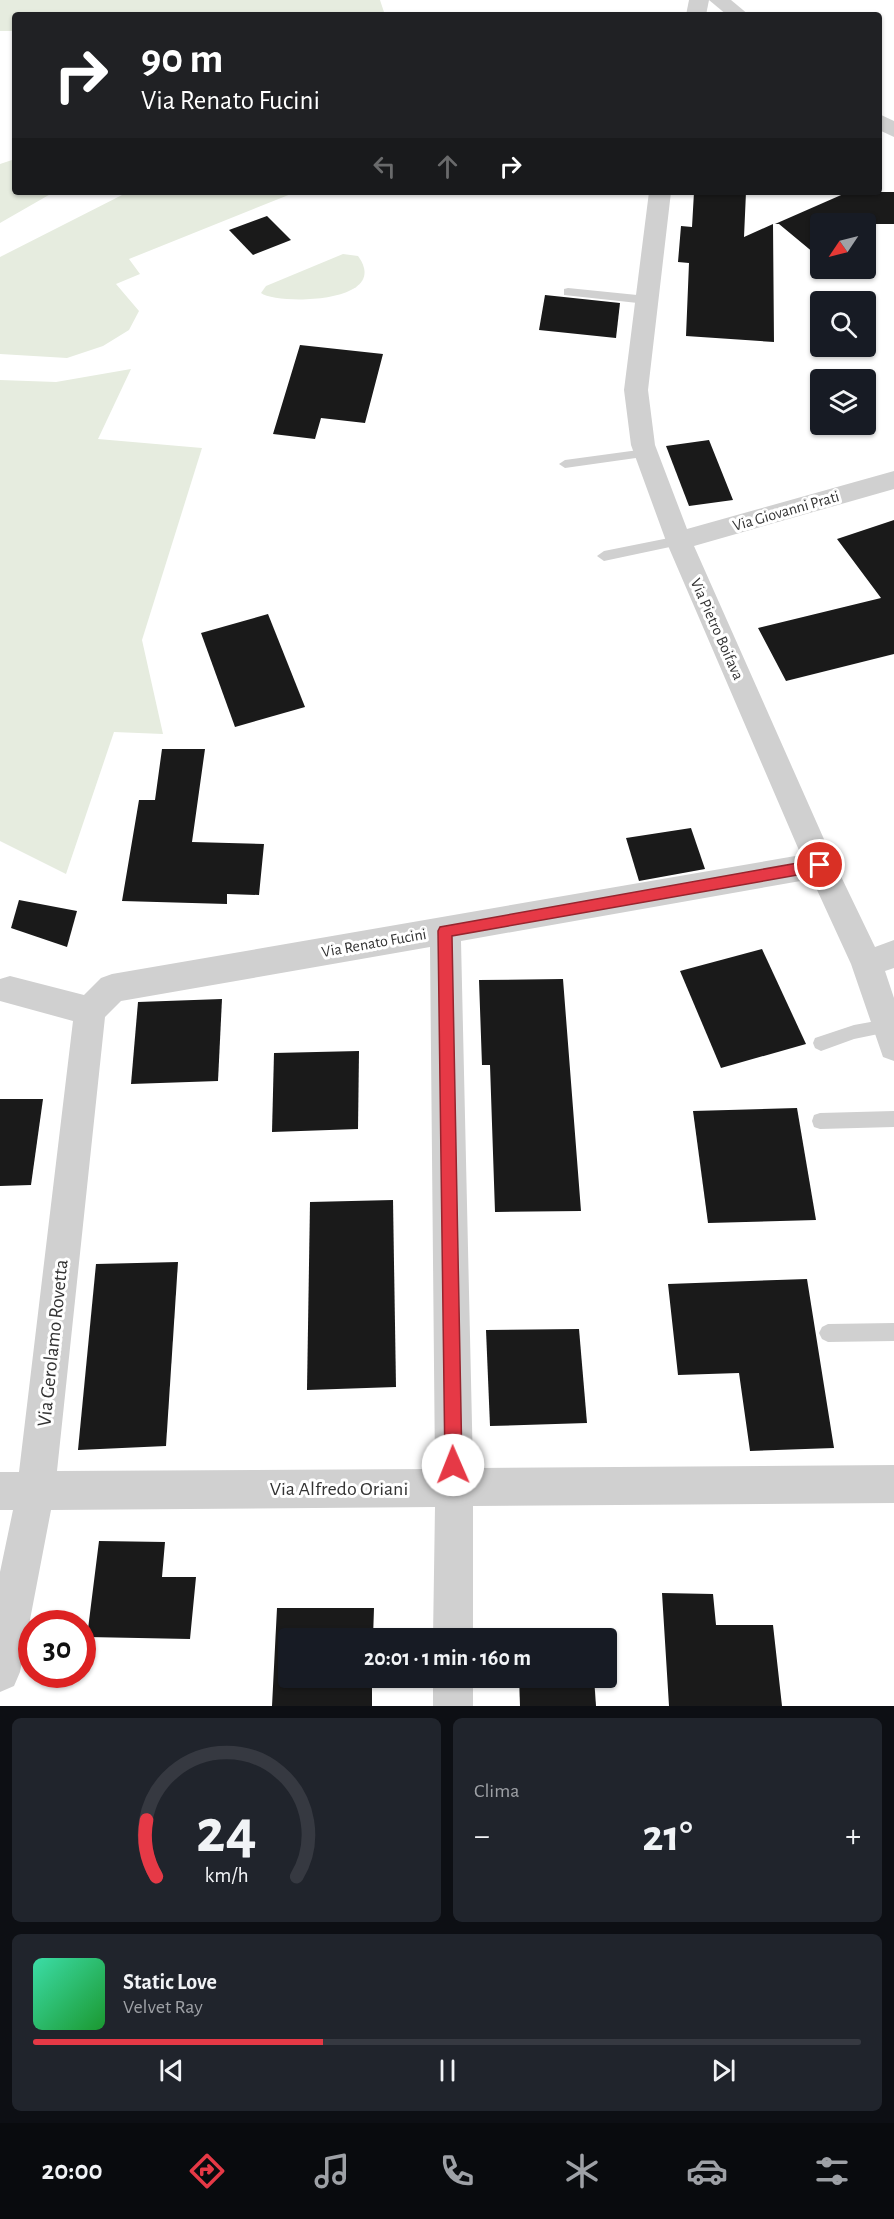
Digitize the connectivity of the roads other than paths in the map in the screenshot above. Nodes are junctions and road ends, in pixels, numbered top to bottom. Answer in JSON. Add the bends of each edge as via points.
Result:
{"nodes":[{"id":1,"x":718,"y":0,"type":"edge"},
{"id":2,"x":735,"y":12,"type":"edge"},
{"id":3,"x":660,"y":195,"type":"edge"},
{"id":4,"x":568,"y":292,"type":"dead end"},
{"id":5,"x":646,"y":300,"type":"junction"},
{"id":6,"x":646,"y":453,"type":"junction"},
{"id":7,"x":566,"y":464,"type":"dead end"},
{"id":8,"x":894,"y":480,"type":"edge"},
{"id":9,"x":679,"y":541,"type":"junction"},
{"id":10,"x":604,"y":556,"type":"dead end"},
{"id":11,"x":820,"y":865,"type":"junction"},
{"id":12,"x":445,"y":931,"type":"junction"},
{"id":13,"x":880,"y":959,"type":"edge"},
{"id":14,"x":10,"y":990,"type":"dead end"},
{"id":15,"x":90,"y":1011,"type":"junction"},
{"id":16,"x":891,"y":1036,"type":"edge"},
{"id":17,"x":821,"y":1043,"type":"dead end"},
{"id":18,"x":894,"y":1119,"type":"edge"},
{"id":19,"x":820,"y":1121,"type":"dead end"},
{"id":20,"x":894,"y":1332,"type":"edge"},
{"id":21,"x":828,"y":1333,"type":"dead end"},
{"id":22,"x":894,"y":1485,"type":"edge"},
{"id":23,"x":454,"y":1488,"type":"junction"},
{"id":24,"x":18,"y":1490,"type":"edge"},
{"id":25,"x":453,"y":1628,"type":"edge"},
{"id":26,"x":0,"y":1672,"type":"edge"},
{"id":27,"x":453,"y":1688,"type":"edge"},
{"id":28,"x":453,"y":1706,"type":"edge"}],
"edges":[{"from":1,"to":2,"type":"street"},
{"from":3,"to":5,"type":"street","name":"Via Pietro Boifava"},
{"from":4,"to":5,"type":"lane"},
{"from":5,"to":6,"type":"street","name":"Via Pietro Boifava","via":[[636,390]]},
{"from":6,"to":7,"type":"lane"},
{"from":6,"to":9,"type":"street","name":"Via Pietro Boifava"},
{"from":8,"to":9,"type":"street","name":"Via Giovanni Prati"},
{"from":9,"to":10,"type":"lane"},
{"from":9,"to":11,"type":"street","name":"Via Pietro Boifava"},
{"from":11,"to":12,"type":"street","name":"Via Renato Fucini"},
{"from":11,"to":13,"type":"street","name":"Via Pietro Boifava"},
{"from":12,"to":15,"type":"street","name":"Via Renato Fucini","via":[[112,988]]},
{"from":12,"to":23,"type":"street"},
{"from":13,"to":16,"type":"street","name":"Via Pietro Boifava"},
{"from":14,"to":15,"type":"street"},
{"from":15,"to":24,"type":"street","name":"Via Gerolamo Rovetta"},
{"from":16,"to":17,"type":"lane","via":[[854,1032]]},
{"from":18,"to":19,"type":"lane"},
{"from":20,"to":21,"type":"lane"},
{"from":22,"to":23,"type":"street","name":"Via Alfredo Oriani"},
{"from":23,"to":24,"type":"street","name":"Via Alfredo Oriani"},
{"from":23,"to":25,"type":"street"},
{"from":24,"to":26,"type":"street","name":"Via Gerolamo Rovetta"},
{"from":27,"to":28,"type":"street"}]}
